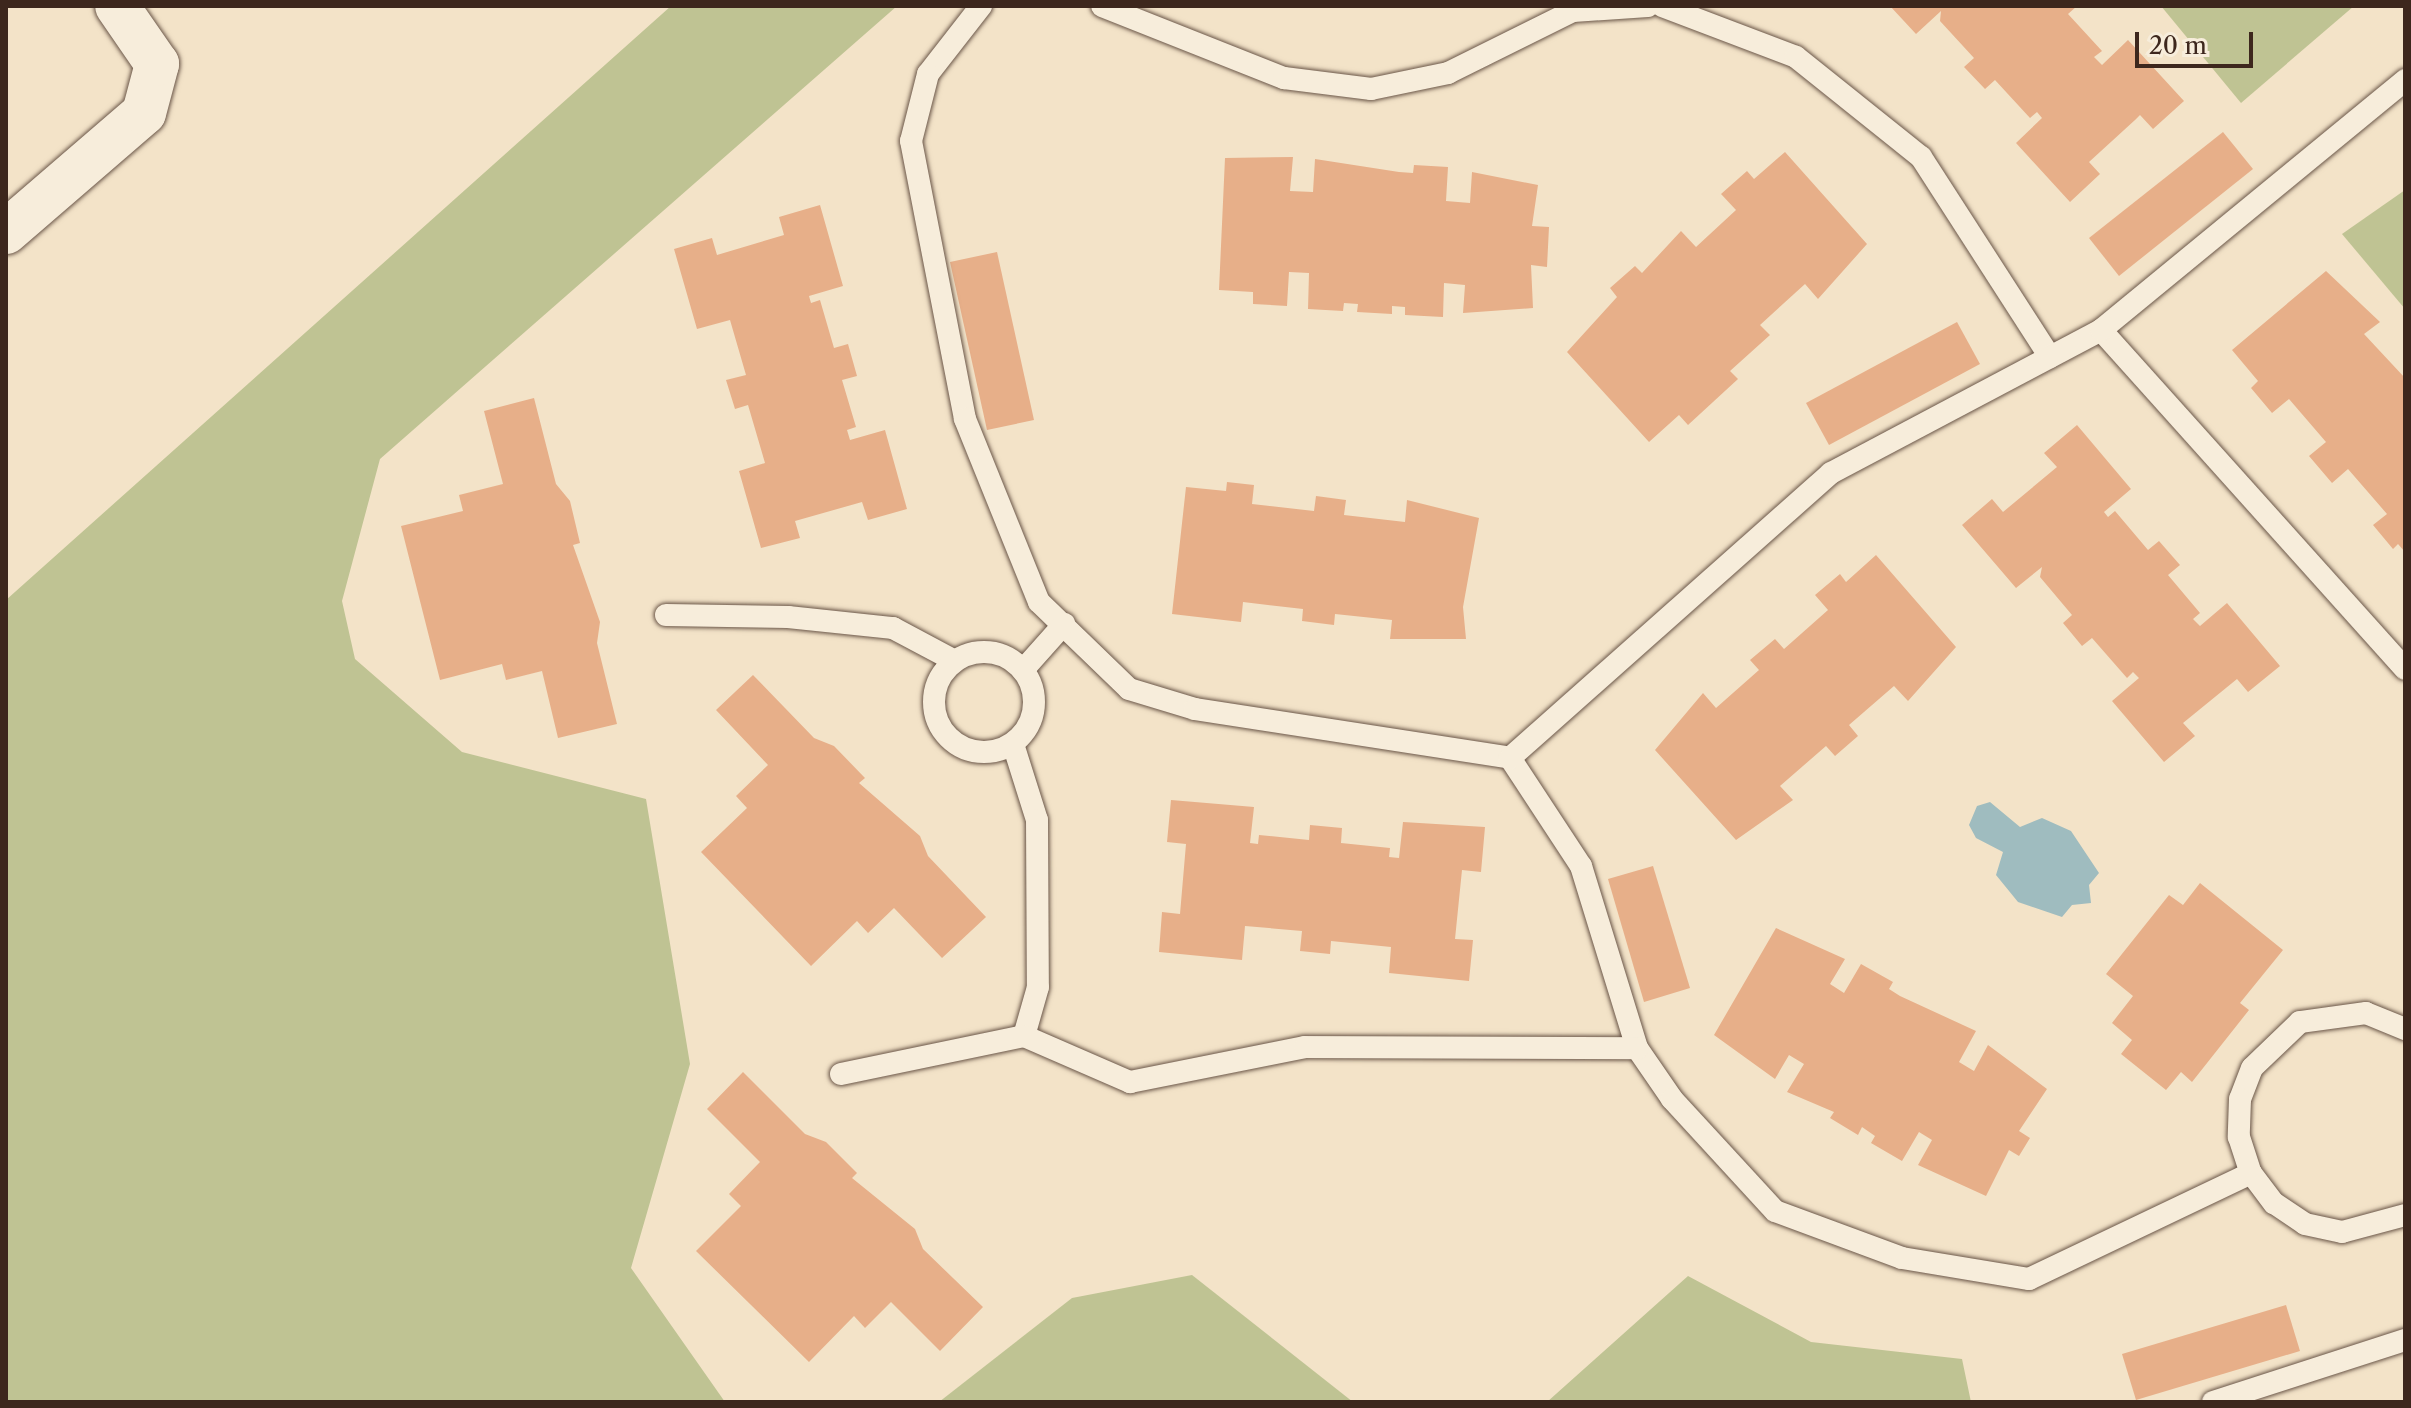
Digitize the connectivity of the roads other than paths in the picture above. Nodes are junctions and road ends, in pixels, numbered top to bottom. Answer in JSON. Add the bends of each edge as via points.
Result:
{"nodes":[{"id":1,"x":117,"y":6,"type":"edge"},
{"id":2,"x":981,"y":6,"type":"edge"},
{"id":3,"x":1102,"y":6,"type":"edge"},
{"id":4,"x":1648,"y":6,"type":"edge"},
{"id":5,"x":1662,"y":6,"type":"edge"},
{"id":6,"x":2405,"y":80,"type":"edge"},
{"id":7,"x":6,"y":232,"type":"edge"},
{"id":8,"x":2101,"y":330,"type":"junction"},
{"id":9,"x":2050,"y":357,"type":"junction"},
{"id":10,"x":666,"y":615,"type":"dead end"},
{"id":11,"x":1064,"y":624,"type":"junction"},
{"id":12,"x":955,"y":661,"type":"junction"},
{"id":13,"x":2405,"y":669,"type":"edge"},
{"id":14,"x":1023,"y":670,"type":"junction"},
{"id":15,"x":1013,"y":744,"type":"junction"},
{"id":16,"x":1510,"y":758,"type":"junction"},
{"id":17,"x":2403,"y":1023,"type":"edge"},
{"id":18,"x":1024,"y":1036,"type":"junction"},
{"id":19,"x":1637,"y":1048,"type":"junction"},
{"id":20,"x":841,"y":1074,"type":"dead end"},
{"id":21,"x":2251,"y":1173,"type":"junction"},
{"id":22,"x":2405,"y":1215,"type":"edge"},
{"id":23,"x":2405,"y":1340,"type":"edge"},
{"id":24,"x":2213,"y":1402,"type":"edge"}],
"edges":[{"from":1,"to":7,"type":"street","via":[[146,40],[157,64],[156,90],[144,113]]},
{"from":2,"to":11,"type":"lane","via":[[928,74],[911,141],[965,419],[1039,602]]},
{"from":3,"to":4,"type":"lane","via":[[1284,78],[1371,89],[1448,73],[1573,11]]},
{"from":5,"to":9,"type":"lane","via":[[1796,57],[1921,157]]},
{"from":6,"to":8,"type":"lane"},
{"from":8,"to":9,"type":"lane"},
{"from":8,"to":13,"type":"lane"},
{"from":9,"to":16,"type":"lane","via":[[1831,473]]},
{"from":10,"to":12,"type":"lane","via":[[893,628]]},
{"from":11,"to":14,"type":"lane"},
{"from":11,"to":16,"type":"lane","via":[[1129,689],[1195,709]]},
{"from":12,"to":14,"type":"lane","via":[[983,651]]},
{"from":12,"to":15,"type":"lane","via":[[935,689],[943,730],[979,752]]},
{"from":14,"to":15,"type":"lane","via":[[1035,701]]},
{"from":15,"to":18,"type":"lane","via":[[1037,820],[1038,987]]},
{"from":16,"to":19,"type":"lane","via":[[1581,866]]},
{"from":17,"to":21,"type":"lane","via":[[2333,1012],[2272,1041],[2240,1099],[2239,1137]]},
{"from":18,"to":19,"type":"lane","via":[[1130,1082],[1305,1047]]},
{"from":18,"to":20,"type":"lane"},
{"from":19,"to":21,"type":"lane","via":[[1672,1099],[1775,1211],[1902,1258],[2029,1279]]},
{"from":21,"to":22,"type":"lane","via":[[2274,1203],[2305,1224],[2342,1232]]},
{"from":23,"to":24,"type":"lane"}]}
